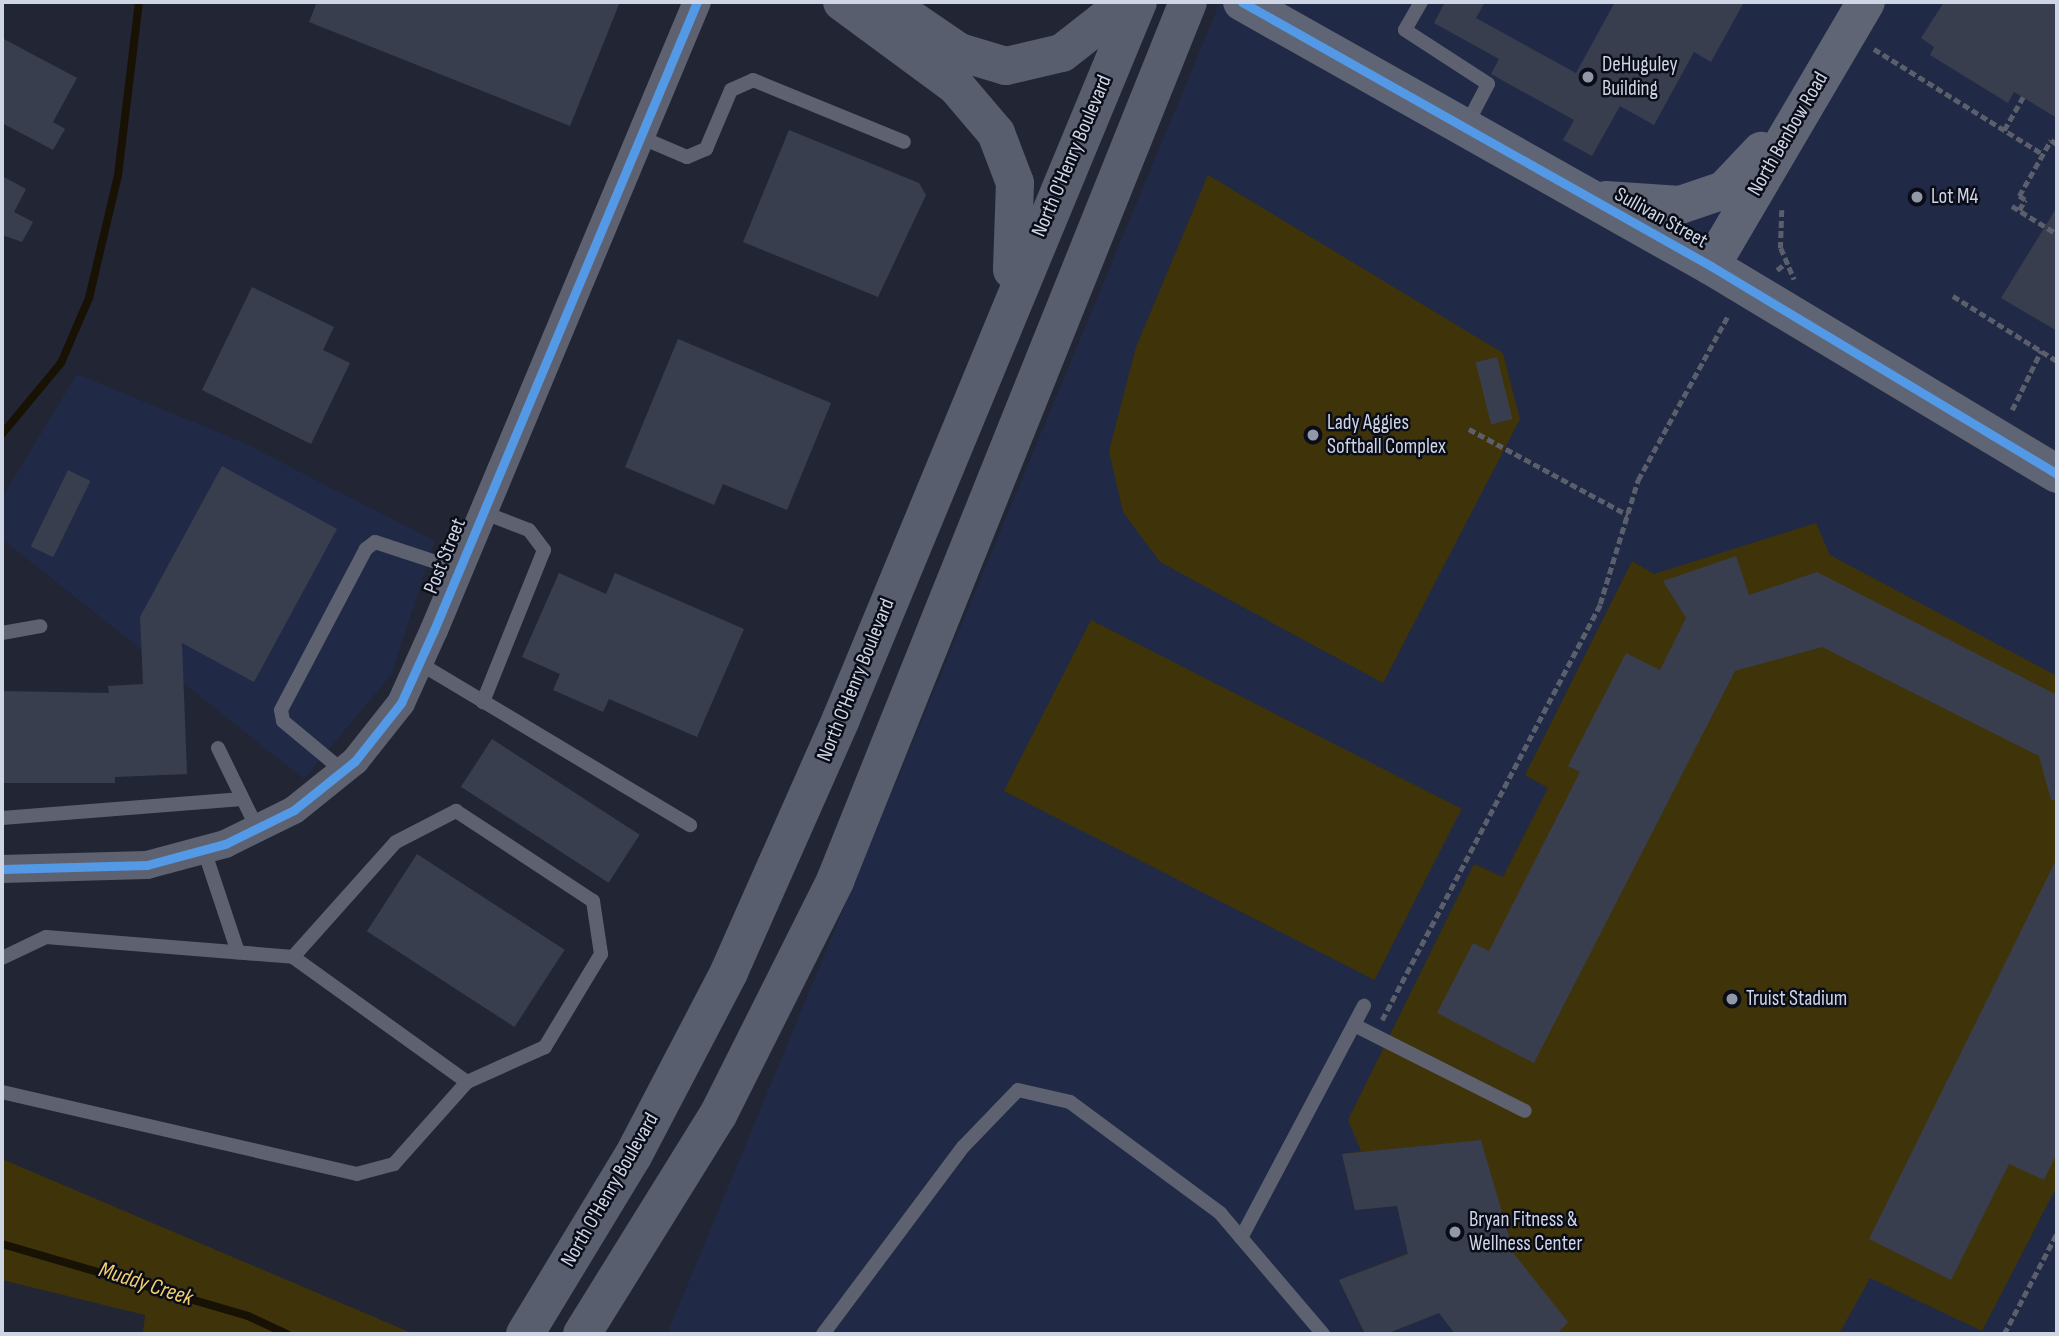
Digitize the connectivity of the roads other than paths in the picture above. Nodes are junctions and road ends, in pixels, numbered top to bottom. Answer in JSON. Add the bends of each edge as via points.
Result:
{"nodes":[{"id":1,"x":697,"y":2,"type":"edge"},
{"id":2,"x":842,"y":2,"type":"edge"},
{"id":3,"x":886,"y":2,"type":"edge"},
{"id":4,"x":1127,"y":2,"type":"edge"},
{"id":5,"x":1138,"y":2,"type":"edge"},
{"id":6,"x":1188,"y":2,"type":"edge"},
{"id":7,"x":1421,"y":2,"type":"edge"},
{"id":8,"x":1866,"y":2,"type":"edge"},
{"id":9,"x":1245,"y":4,"type":"edge"},
{"id":10,"x":1813,"y":92,"type":"junction"},
{"id":11,"x":1465,"y":128,"type":"junction"},
{"id":12,"x":640,"y":137,"type":"junction"},
{"id":13,"x":904,"y":142,"type":"dead end"},
{"id":14,"x":1586,"y":196,"type":"junction"},
{"id":15,"x":1711,"y":266,"type":"junction"},
{"id":16,"x":1004,"y":314,"type":"junction"},
{"id":17,"x":2057,"y":474,"type":"edge"},
{"id":18,"x":482,"y":512,"type":"junction"},
{"id":19,"x":457,"y":569,"type":"junction"},
{"id":20,"x":40,"y":626,"type":"dead end"},
{"id":21,"x":2,"y":633,"type":"edge"},
{"id":22,"x":419,"y":663,"type":"junction"},
{"id":23,"x":483,"y":702,"type":"junction"},
{"id":24,"x":218,"y":748,"type":"dead end"},
{"id":25,"x":343,"y":771,"type":"junction"},
{"id":26,"x":242,"y":799,"type":"junction"},
{"id":27,"x":2,"y":818,"type":"edge"},
{"id":28,"x":690,"y":825,"type":"dead end"},
{"id":29,"x":257,"y":828,"type":"junction"},
{"id":30,"x":204,"y":850,"type":"junction"},
{"id":31,"x":2,"y":869,"type":"edge"},
{"id":32,"x":238,"y":952,"type":"junction"},
{"id":33,"x":293,"y":957,"type":"junction"},
{"id":34,"x":2,"y":958,"type":"edge"},
{"id":35,"x":1364,"y":1006,"type":"dead end"},
{"id":36,"x":1354,"y":1025,"type":"junction"},
{"id":37,"x":467,"y":1082,"type":"junction"},
{"id":38,"x":2,"y":1092,"type":"edge"},
{"id":39,"x":1525,"y":1111,"type":"dead end"},
{"id":40,"x":1241,"y":1238,"type":"junction"},
{"id":41,"x":525,"y":1334,"type":"edge"},
{"id":42,"x":582,"y":1334,"type":"edge"},
{"id":43,"x":823,"y":1334,"type":"edge"},
{"id":44,"x":1323,"y":1334,"type":"edge"}],
"edges":[{"from":1,"to":12,"type":"street","name":"Post Street"},
{"from":2,"to":16,"type":"highway","via":[[956,86],[996,133],[1014,183],[1017,243]]},
{"from":3,"to":4,"type":"highway","via":[[959,52],[1006,66],[1062,53]]},
{"from":5,"to":16,"type":"highway","name":"North O'Henry Boulevard"},
{"from":6,"to":42,"type":"highway","via":[[835,881],[718,1115]]},
{"from":7,"to":11,"type":"lane","via":[[1405,30],[1488,84]]},
{"from":8,"to":10,"type":"street","name":"North Benbow Road"},
{"from":9,"to":11,"type":"street","name":"Sullivan Street"},
{"from":10,"to":14,"type":"street","via":[[1724,190],[1680,205]]},
{"from":10,"to":15,"type":"street","name":"North Benbow Road"},
{"from":11,"to":14,"type":"street","name":"Sullivan Street"},
{"from":12,"to":13,"type":"lane","via":[[687,157],[706,149],[731,90],[754,80]]},
{"from":12,"to":18,"type":"street","name":"Post Street"},
{"from":14,"to":15,"type":"street","name":"Sullivan Street"},
{"from":15,"to":17,"type":"street","name":"Sullivan Street"},
{"from":16,"to":41,"type":"highway","name":"North O'Henry Boulevard","via":[[841,719],[729,972],[633,1156]]},
{"from":18,"to":19,"type":"street","name":"Post Street"},
{"from":18,"to":23,"type":"lane","via":[[528,530],[544,550]]},
{"from":19,"to":22,"type":"street","name":"Post Street"},
{"from":19,"to":25,"type":"lane","via":[[376,542],[366,549],[281,710],[283,721]]},
{"from":20,"to":21,"type":"lane"},
{"from":22,"to":23,"type":"lane"},
{"from":22,"to":25,"type":"street","name":"Post Street","via":[[401,703]]},
{"from":23,"to":28,"type":"lane"},
{"from":24,"to":26,"type":"lane"},
{"from":25,"to":29,"type":"street","name":"Post Street"},
{"from":26,"to":27,"type":"lane"},
{"from":26,"to":29,"type":"lane"},
{"from":29,"to":30,"type":"street","name":"Post Street"},
{"from":30,"to":31,"type":"street","name":"Post Street","via":[[147,865]]},
{"from":30,"to":32,"type":"lane"},
{"from":32,"to":33,"type":"lane"},
{"from":32,"to":34,"type":"lane","via":[[46,937]]},
{"from":33,"to":37,"type":"lane"},
{"from":33,"to":37,"type":"lane","via":[[396,842],[456,811],[593,901],[601,954],[545,1047]]},
{"from":35,"to":36,"type":"lane"},
{"from":36,"to":39,"type":"lane"},
{"from":36,"to":40,"type":"lane"},
{"from":37,"to":38,"type":"lane","via":[[394,1164],[357,1174]]},
{"from":40,"to":43,"type":"lane","via":[[1220,1213],[1070,1102],[1018,1090],[963,1147]]},
{"from":40,"to":44,"type":"lane"}]}
